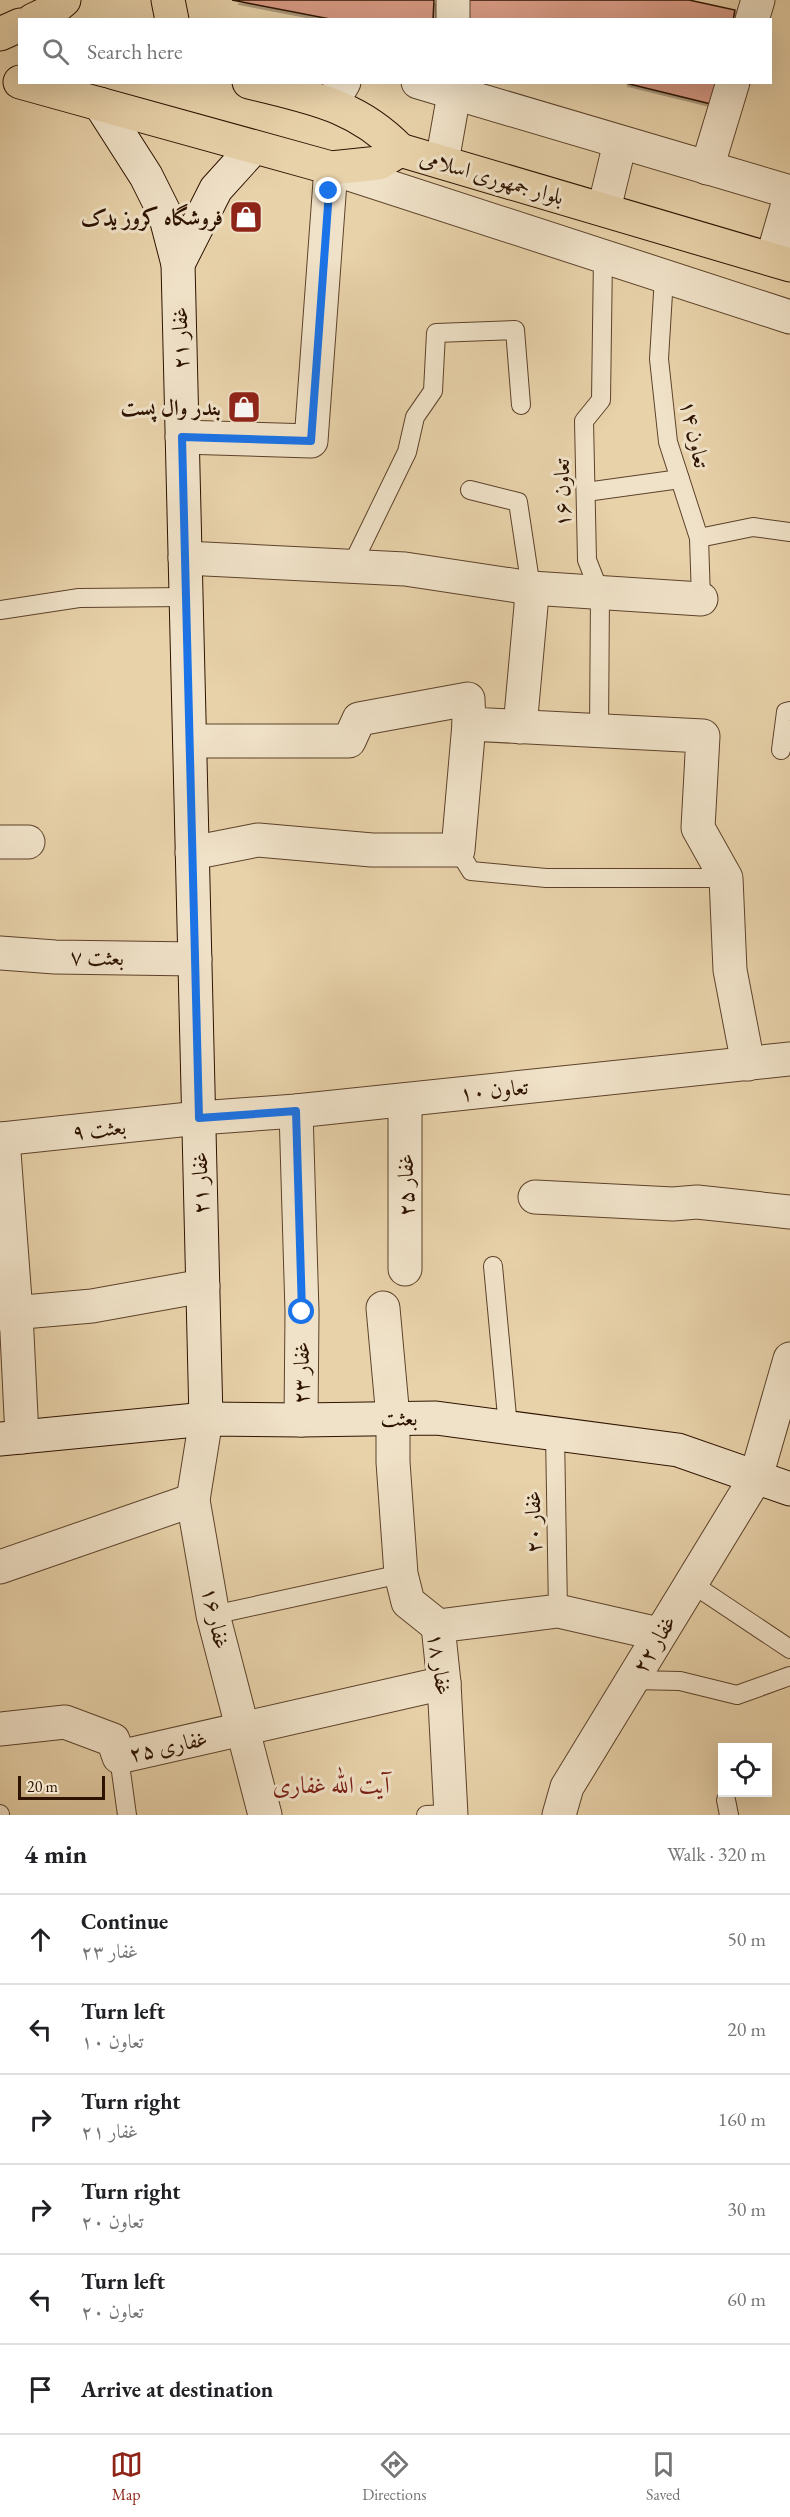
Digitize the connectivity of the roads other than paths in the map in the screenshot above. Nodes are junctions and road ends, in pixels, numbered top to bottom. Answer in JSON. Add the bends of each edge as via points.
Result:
{"nodes":[{"id":1,"x":64,"y":0,"type":"edge"},
{"id":2,"x":168,"y":0,"type":"edge"},
{"id":3,"x":453,"y":0,"type":"edge"},
{"id":4,"x":37,"y":18,"type":"edge"},
{"id":5,"x":172,"y":18,"type":"edge"},
{"id":6,"x":453,"y":18,"type":"edge"},
{"id":7,"x":18,"y":26,"type":"edge"},
{"id":8,"x":0,"y":34,"type":"edge"},
{"id":9,"x":0,"y":79,"type":"edge"},
{"id":10,"x":18,"y":82,"type":"edge"},
{"id":11,"x":27,"y":84,"type":"edge"},
{"id":12,"x":265,"y":84,"type":"edge"},
{"id":13,"x":430,"y":84,"type":"edge"},
{"id":14,"x":732,"y":84,"type":"edge"},
{"id":15,"x":454,"y":88,"type":"edge"},
{"id":16,"x":338,"y":93,"type":"edge"},
{"id":17,"x":100,"y":104,"type":"junction"},
{"id":18,"x":620,"y":142,"type":"junction"},
{"id":19,"x":254,"y":147,"type":"junction"},
{"id":20,"x":400,"y":150,"type":"junction"},
{"id":21,"x":442,"y":162,"type":"junction"},
{"id":22,"x":331,"y":168,"type":"junction"},
{"id":23,"x":707,"y":168,"type":"junction"},
{"id":24,"x":790,"y":192,"type":"edge"},
{"id":25,"x":790,"y":197,"type":"edge"},
{"id":26,"x":604,"y":209,"type":"junction"},
{"id":27,"x":603,"y":256,"type":"junction"},
{"id":28,"x":781,"y":262,"type":"edge"},
{"id":29,"x":178,"y":264,"type":"junction"},
{"id":30,"x":664,"y":277,"type":"junction"},
{"id":31,"x":790,"y":318,"type":"edge"},
{"id":32,"x":521,"y":405,"type":"dead end"},
{"id":33,"x":182,"y":437,"type":"junction"},
{"id":34,"x":680,"y":479,"type":"junction"},
{"id":35,"x":470,"y":490,"type":"dead end"},
{"id":36,"x":586,"y":492,"type":"junction"},
{"id":37,"x":790,"y":532,"type":"edge"},
{"id":38,"x":699,"y":538,"type":"junction"},
{"id":39,"x":185,"y":558,"type":"junction"},
{"id":40,"x":351,"y":567,"type":"junction"},
{"id":41,"x":531,"y":588,"type":"junction"},
{"id":42,"x":600,"y":593,"type":"junction"},
{"id":43,"x":186,"y":597,"type":"junction"},
{"id":44,"x":701,"y":599,"type":"joint"},
{"id":45,"x":0,"y":610,"type":"edge"},
{"id":46,"x":790,"y":711,"type":"edge"},
{"id":47,"x":469,"y":724,"type":"junction"},
{"id":48,"x":520,"y":727,"type":"junction"},
{"id":49,"x":599,"y":731,"type":"junction"},
{"id":50,"x":190,"y":741,"type":"junction"},
{"id":51,"x":781,"y":750,"type":"dead end"},
{"id":52,"x":458,"y":850,"type":"junction"},
{"id":53,"x":192,"y":853,"type":"junction"},
{"id":54,"x":726,"y":878,"type":"junction"},
{"id":55,"x":0,"y":953,"type":"edge"},
{"id":56,"x":195,"y":959,"type":"junction"},
{"id":57,"x":790,"y":1059,"type":"edge"},
{"id":58,"x":748,"y":1064,"type":"junction"},
{"id":59,"x":405,"y":1100,"type":"junction"},
{"id":60,"x":296,"y":1111,"type":"junction"},
{"id":61,"x":199,"y":1118,"type":"junction"},
{"id":62,"x":1,"y":1139,"type":"edge"},
{"id":63,"x":535,"y":1197,"type":"dead end"},
{"id":64,"x":790,"y":1212,"type":"edge"},
{"id":65,"x":493,"y":1266,"type":"dead end"},
{"id":66,"x":405,"y":1269,"type":"dead end"},
{"id":67,"x":202,"y":1286,"type":"junction"},
{"id":68,"x":383,"y":1308,"type":"dead end"},
{"id":69,"x":8,"y":1314,"type":"edge"},
{"id":70,"x":790,"y":1359,"type":"edge"},
{"id":71,"x":393,"y":1418,"type":"junction"},
{"id":72,"x":206,"y":1419,"type":"junction"},
{"id":73,"x":301,"y":1420,"type":"junction"},
{"id":74,"x":508,"y":1427,"type":"junction"},
{"id":75,"x":555,"y":1433,"type":"junction"},
{"id":76,"x":11,"y":1438,"type":"edge"},
{"id":77,"x":756,"y":1477,"type":"junction"},
{"id":78,"x":790,"y":1489,"type":"edge"},
{"id":79,"x":193,"y":1500,"type":"junction"},
{"id":80,"x":0,"y":1567,"type":"edge"},
{"id":81,"x":401,"y":1575,"type":"junction"},
{"id":82,"x":691,"y":1583,"type":"junction"},
{"id":83,"x":558,"y":1611,"type":"junction"},
{"id":84,"x":213,"y":1615,"type":"junction"},
{"id":85,"x":438,"y":1626,"type":"junction"},
{"id":86,"x":659,"y":1634,"type":"junction"},
{"id":87,"x":790,"y":1649,"type":"edge"},
{"id":88,"x":790,"y":1676,"type":"edge"},
{"id":89,"x":632,"y":1680,"type":"junction"},
{"id":90,"x":444,"y":1683,"type":"junction"},
{"id":91,"x":0,"y":1729,"type":"edge"},
{"id":92,"x":243,"y":1729,"type":"junction"},
{"id":93,"x":119,"y":1757,"type":"junction"},
{"id":94,"x":442,"y":1814,"type":"edge"},
{"id":95,"x":127,"y":1815,"type":"edge"},
{"id":96,"x":265,"y":1815,"type":"edge"},
{"id":97,"x":559,"y":1815,"type":"edge"}],
"edges":[{"from":1,"to":4,"type":"main road"},
{"from":2,"to":5,"type":"main road"},
{"from":3,"to":6,"type":"street"},
{"from":7,"to":8,"type":"main road"},
{"from":9,"to":10,"type":"main road","name":"بلوار جمهوری اسلامی"},
{"from":11,"to":17,"type":"main road","name":"بلوار جمهوری اسلامی"},
{"from":12,"to":16,"type":"main road"},
{"from":13,"to":15,"type":"street"},
{"from":14,"to":23,"type":"street"},
{"from":15,"to":18,"type":"street"},
{"from":15,"to":21,"type":"street"},
{"from":16,"to":20,"type":"main road"},
{"from":17,"to":19,"type":"main road","name":"بلوار جمهوری اسلامی"},
{"from":17,"to":29,"type":"street","name":"غفار ۲۱","via":[[165,214]]},
{"from":18,"to":23,"type":"street"},
{"from":18,"to":26,"type":"street"},
{"from":19,"to":22,"type":"main road","name":"بلوار جمهوری اسلامی"},
{"from":19,"to":29,"type":"street","via":[[216,189]]},
{"from":20,"to":21,"type":"main road","name":"بلوار جمهوری اسلامی"},
{"from":20,"to":22,"type":"main road","name":"بلوار جمهوری اسلامی","via":[[379,163]]},
{"from":21,"to":26,"type":"main road","name":"بلوار جمهوری اسلامی"},
{"from":22,"to":27,"type":"street"},
{"from":22,"to":33,"type":"street","via":[[311,441]]},
{"from":23,"to":24,"type":"street"},
{"from":25,"to":28,"type":"street"},
{"from":26,"to":28,"type":"main road","name":"بلوار جمهوری اسلامی"},
{"from":27,"to":30,"type":"street"},
{"from":27,"to":36,"type":"lane","name":"تعاون ۱۶","via":[[601,400],[584,421]]},
{"from":29,"to":33,"type":"street","name":"غفار ۲۱"},
{"from":30,"to":31,"type":"street"},
{"from":30,"to":34,"type":"lane","name":"تعاون ۱۴","via":[[659,359],[668,442]]},
{"from":32,"to":40,"type":"lane","via":[[515,330],[436,333],[433,391],[415,417],[407,452]]},
{"from":33,"to":39,"type":"street","name":"غفار ۲۱"},
{"from":34,"to":36,"type":"lane"},
{"from":34,"to":38,"type":"lane","name":"تعاون ۱۴"},
{"from":35,"to":41,"type":"lane","via":[[518,502]]},
{"from":36,"to":42,"type":"lane","name":"تعاون ۱۶","via":[[587,560]]},
{"from":37,"to":38,"type":"lane","via":[[753,527]]},
{"from":38,"to":44,"type":"lane","name":"تعاون ۱۴"},
{"from":39,"to":40,"type":"street"},
{"from":39,"to":43,"type":"street","name":"غفار ۲۱"},
{"from":40,"to":41,"type":"street","via":[[405,569]]},
{"from":41,"to":42,"type":"street"},
{"from":41,"to":48,"type":"street"},
{"from":42,"to":44,"type":"street"},
{"from":42,"to":49,"type":"lane","name":"تعاون ۱۶"},
{"from":43,"to":45,"type":"lane","via":[[79,598]]},
{"from":43,"to":50,"type":"street","name":"غفار ۲۱"},
{"from":46,"to":51,"type":"lane","via":[[786,711]]},
{"from":47,"to":48,"type":"street"},
{"from":47,"to":50,"type":"street","via":[[468,699],[359,719],[349,741]]},
{"from":47,"to":52,"type":"street"},
{"from":48,"to":49,"type":"street"},
{"from":49,"to":54,"type":"street","via":[[703,736],[698,828]]},
{"from":50,"to":53,"type":"street","name":"غفار ۲۱"},
{"from":52,"to":53,"type":"street","via":[[372,849],[258,840]]},
{"from":52,"to":54,"type":"lane","via":[[471,871],[546,878]]},
{"from":53,"to":56,"type":"street","name":"غفار ۲۱"},
{"from":54,"to":58,"type":"street","via":[[730,970]]},
{"from":55,"to":56,"type":"street","name":"بعثت ۷"},
{"from":56,"to":61,"type":"street","name":"غفار ۲۱"},
{"from":57,"to":58,"type":"street","name":"تعاون ۱۰"},
{"from":58,"to":59,"type":"street","name":"تعاون ۱۰"},
{"from":59,"to":60,"type":"street","name":"تعاون ۱۰"},
{"from":59,"to":66,"type":"street","name":"غفار ۲۵"},
{"from":60,"to":61,"type":"street","name":"تعاون ۱۰"},
{"from":60,"to":73,"type":"street","name":"غفار ۲۳"},
{"from":61,"to":62,"type":"street","name":"بعثت ۹"},
{"from":61,"to":67,"type":"street","name":"غفار ۲۱"},
{"from":62,"to":69,"type":"street"},
{"from":63,"to":64,"type":"street","via":[[697,1202]]},
{"from":65,"to":74,"type":"lane"},
{"from":67,"to":69,"type":"street","via":[[92,1306]]},
{"from":67,"to":72,"type":"street","name":"غفار ۲۱"},
{"from":68,"to":71,"type":"street"},
{"from":69,"to":76,"type":"street"},
{"from":70,"to":77,"type":"street","name":"غفار ۲۲"},
{"from":71,"to":73,"type":"street","name":"بعثت"},
{"from":71,"to":74,"type":"street","name":"بعثت","via":[[436,1418]]},
{"from":71,"to":81,"type":"street","name":"غفار ۱۸"},
{"from":72,"to":73,"type":"street","name":"بعثت"},
{"from":72,"to":76,"type":"street","name":"بعثت"},
{"from":72,"to":79,"type":"street","name":"غفار ۱۶"},
{"from":74,"to":75,"type":"street","name":"بعثت"},
{"from":75,"to":77,"type":"street","name":"بعثت","via":[[678,1450]]},
{"from":75,"to":83,"type":"lane","name":"غفار ۲۰"},
{"from":77,"to":78,"type":"street","name":"بعثت"},
{"from":77,"to":82,"type":"street","name":"غفار ۲۲"},
{"from":79,"to":80,"type":"street"},
{"from":79,"to":84,"type":"street","name":"غفار ۱۶"},
{"from":81,"to":84,"type":"lane"},
{"from":81,"to":85,"type":"street","name":"غفار ۱۸","via":[[408,1602]]},
{"from":82,"to":86,"type":"street","name":"غفار ۲۲"},
{"from":82,"to":87,"type":"lane"},
{"from":83,"to":85,"type":"street"},
{"from":83,"to":86,"type":"street"},
{"from":84,"to":92,"type":"street","name":"غفار ۱۶"},
{"from":85,"to":90,"type":"street","name":"غفار ۱۸"},
{"from":86,"to":89,"type":"street","name":"غفار ۲۲"},
{"from":88,"to":89,"type":"lane","via":[[737,1695],[680,1681]]},
{"from":89,"to":97,"type":"street","name":"غفار ۲۲","via":[[567,1787]]},
{"from":90,"to":92,"type":"street","name":"غفاری ۲۵"},
{"from":90,"to":94,"type":"street","name":"غفار ۱۸"},
{"from":91,"to":93,"type":"street","name":"غفاری ۲۵","via":[[65,1722],[113,1740]]},
{"from":92,"to":93,"type":"street","name":"غفاری ۲۵"},
{"from":92,"to":96,"type":"street","name":"غفار ۱۶"},
{"from":93,"to":95,"type":"lane"}]}
